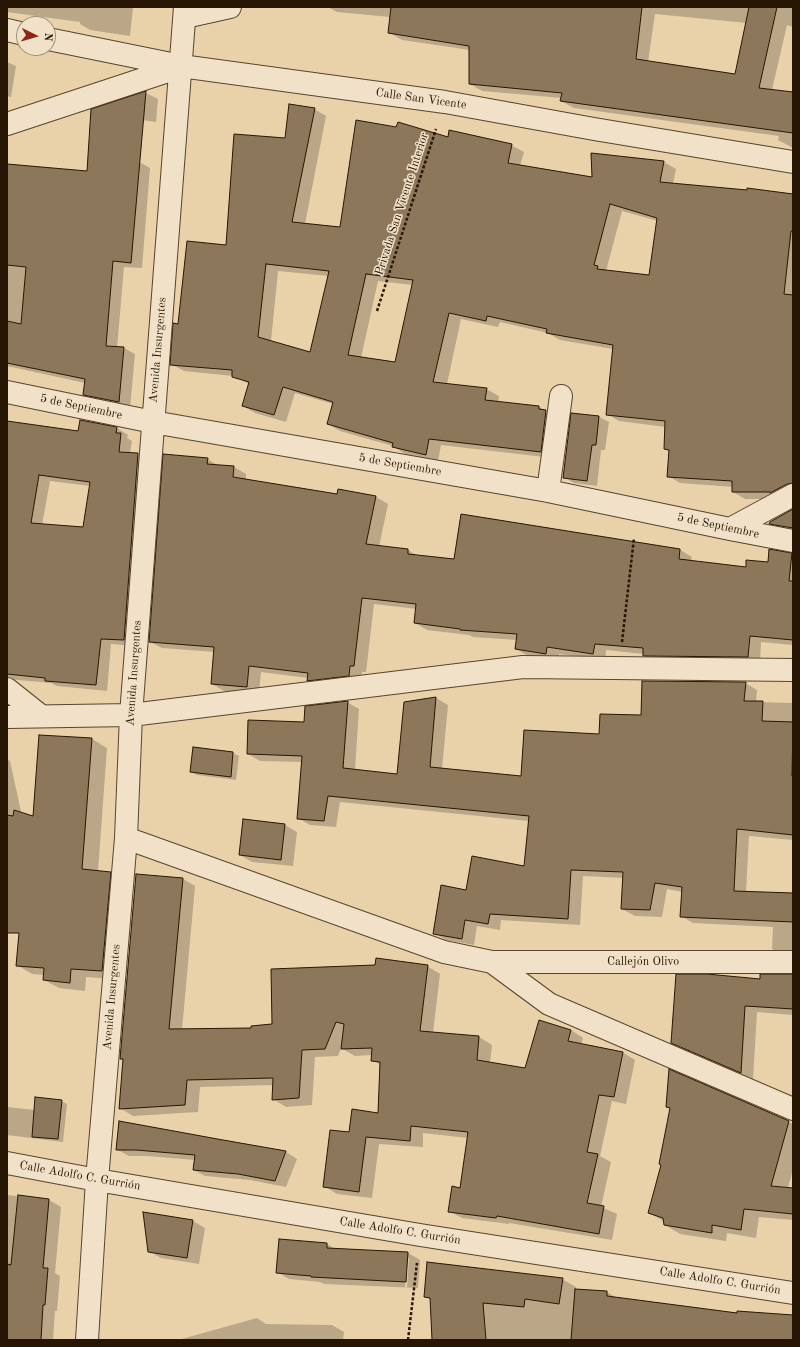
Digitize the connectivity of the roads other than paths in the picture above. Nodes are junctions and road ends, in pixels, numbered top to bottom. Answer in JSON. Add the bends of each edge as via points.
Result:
{"nodes":[{"id":1,"x":230,"y":7,"type":"edge"},
{"id":2,"x":185,"y":12,"type":"edge"},
{"id":3,"x":56,"y":41,"type":"edge"},
{"id":4,"x":181,"y":66,"type":"junction"},
{"id":5,"x":7,"y":124,"type":"edge"},
{"id":6,"x":793,"y":162,"type":"edge"},
{"id":7,"x":7,"y":392,"type":"edge"},
{"id":8,"x":560,"y":396,"type":"dead end"},
{"id":9,"x":153,"y":422,"type":"junction"},
{"id":10,"x":548,"y":491,"type":"junction"},
{"id":11,"x":793,"y":495,"type":"edge"},
{"id":12,"x":730,"y":529,"type":"junction"},
{"id":13,"x":793,"y":541,"type":"edge"},
{"id":14,"x":793,"y":670,"type":"edge"},
{"id":15,"x":7,"y":689,"type":"edge"},
{"id":16,"x":131,"y":715,"type":"junction"},
{"id":17,"x":41,"y":716,"type":"junction"},
{"id":18,"x":7,"y":717,"type":"edge"},
{"id":19,"x":126,"y":838,"type":"junction"},
{"id":20,"x":492,"y":962,"type":"junction"},
{"id":21,"x":793,"y":962,"type":"edge"},
{"id":22,"x":793,"y":1109,"type":"edge"},
{"id":23,"x":7,"y":1163,"type":"edge"},
{"id":24,"x":97,"y":1180,"type":"junction"},
{"id":25,"x":793,"y":1293,"type":"edge"},
{"id":26,"x":87,"y":1340,"type":"edge"}],
"edges":[{"from":1,"to":2,"type":"street"},
{"from":2,"to":4,"type":"street","name":"Avenida Insurgentes"},
{"from":3,"to":4,"type":"street","name":"Calle San Vicente"},
{"from":4,"to":5,"type":"street"},
{"from":4,"to":6,"type":"street","name":"Calle San Vicente","via":[[445,102]]},
{"from":4,"to":9,"type":"street","name":"Avenida Insurgentes"},
{"from":7,"to":9,"type":"street","name":"5 de Septiembre"},
{"from":8,"to":10,"type":"street"},
{"from":9,"to":10,"type":"street","name":"5 de Septiembre"},
{"from":9,"to":16,"type":"street","name":"Avenida Insurgentes"},
{"from":10,"to":12,"type":"street","name":"5 de Septiembre"},
{"from":11,"to":12,"type":"street"},
{"from":12,"to":13,"type":"street","name":"5 de Septiembre"},
{"from":14,"to":16,"type":"street","via":[[523,667]]},
{"from":15,"to":17,"type":"street"},
{"from":16,"to":17,"type":"street"},
{"from":16,"to":19,"type":"street","name":"Avenida Insurgentes"},
{"from":17,"to":18,"type":"street"},
{"from":19,"to":20,"type":"street","via":[[444,952]]},
{"from":19,"to":24,"type":"street","name":"Avenida Insurgentes"},
{"from":20,"to":21,"type":"street","name":"Callejón Olivo"},
{"from":20,"to":22,"type":"street","via":[[549,1004]]},
{"from":23,"to":24,"type":"street","name":"Calle Adolfo C. Gurrión"},
{"from":24,"to":25,"type":"street","name":"Calle Adolfo C. Gurrión"},
{"from":24,"to":26,"type":"street","name":"Avenida Insurgentes"}]}
